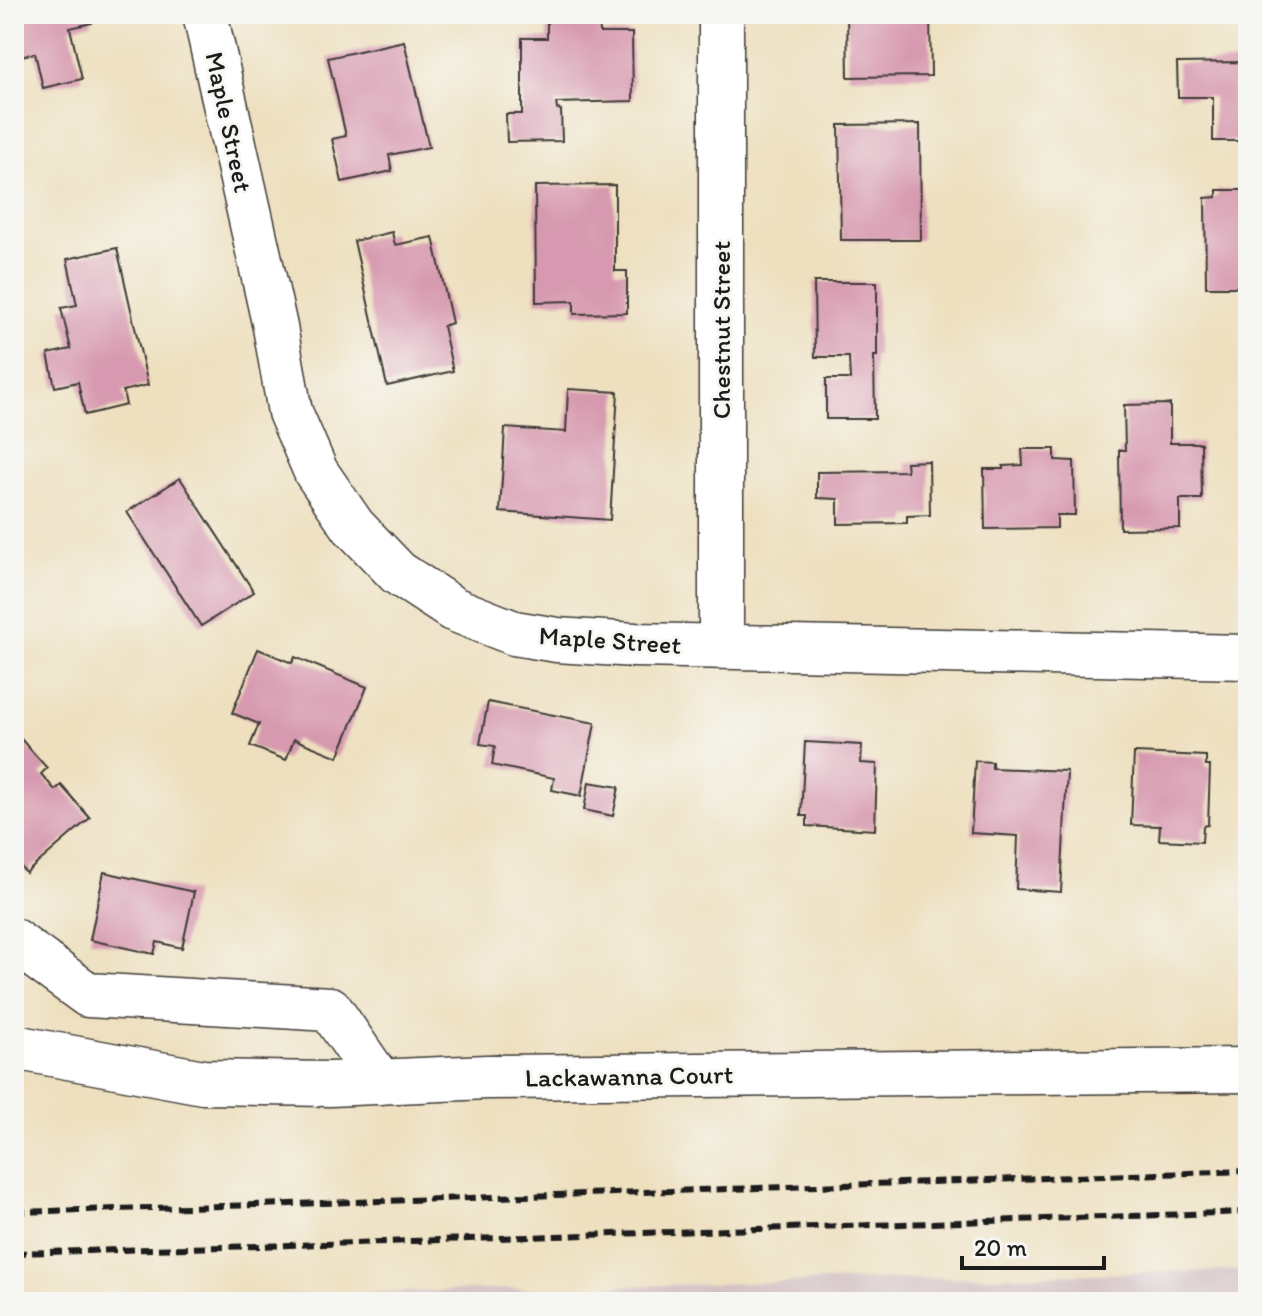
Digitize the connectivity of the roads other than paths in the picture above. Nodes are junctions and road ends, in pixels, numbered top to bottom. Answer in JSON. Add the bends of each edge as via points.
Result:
{"nodes":[{"id":1,"x":205,"y":14,"type":"edge"},
{"id":2,"x":721,"y":14,"type":"edge"},
{"id":3,"x":721,"y":646,"type":"junction"},
{"id":4,"x":1248,"y":657,"type":"edge"},
{"id":5,"x":14,"y":941,"type":"edge"},
{"id":6,"x":14,"y":1047,"type":"edge"},
{"id":7,"x":1248,"y":1070,"type":"edge"},
{"id":8,"x":380,"y":1082,"type":"junction"}],
"edges":[{"from":1,"to":3,"type":"street","name":"Maple Street","via":[[290,412],[316,472],[353,526],[398,573],[453,609],[514,633],[635,645]]},
{"from":2,"to":3,"type":"street","name":"Chestnut Street"},
{"from":3,"to":4,"type":"street","name":"Maple Street"},
{"from":5,"to":8,"type":"street","via":[[88,995],[330,1009]]},
{"from":6,"to":8,"type":"street","name":"Lackawanna Court","via":[[203,1082]]},
{"from":7,"to":8,"type":"street","name":"Lackawanna Court"}]}
